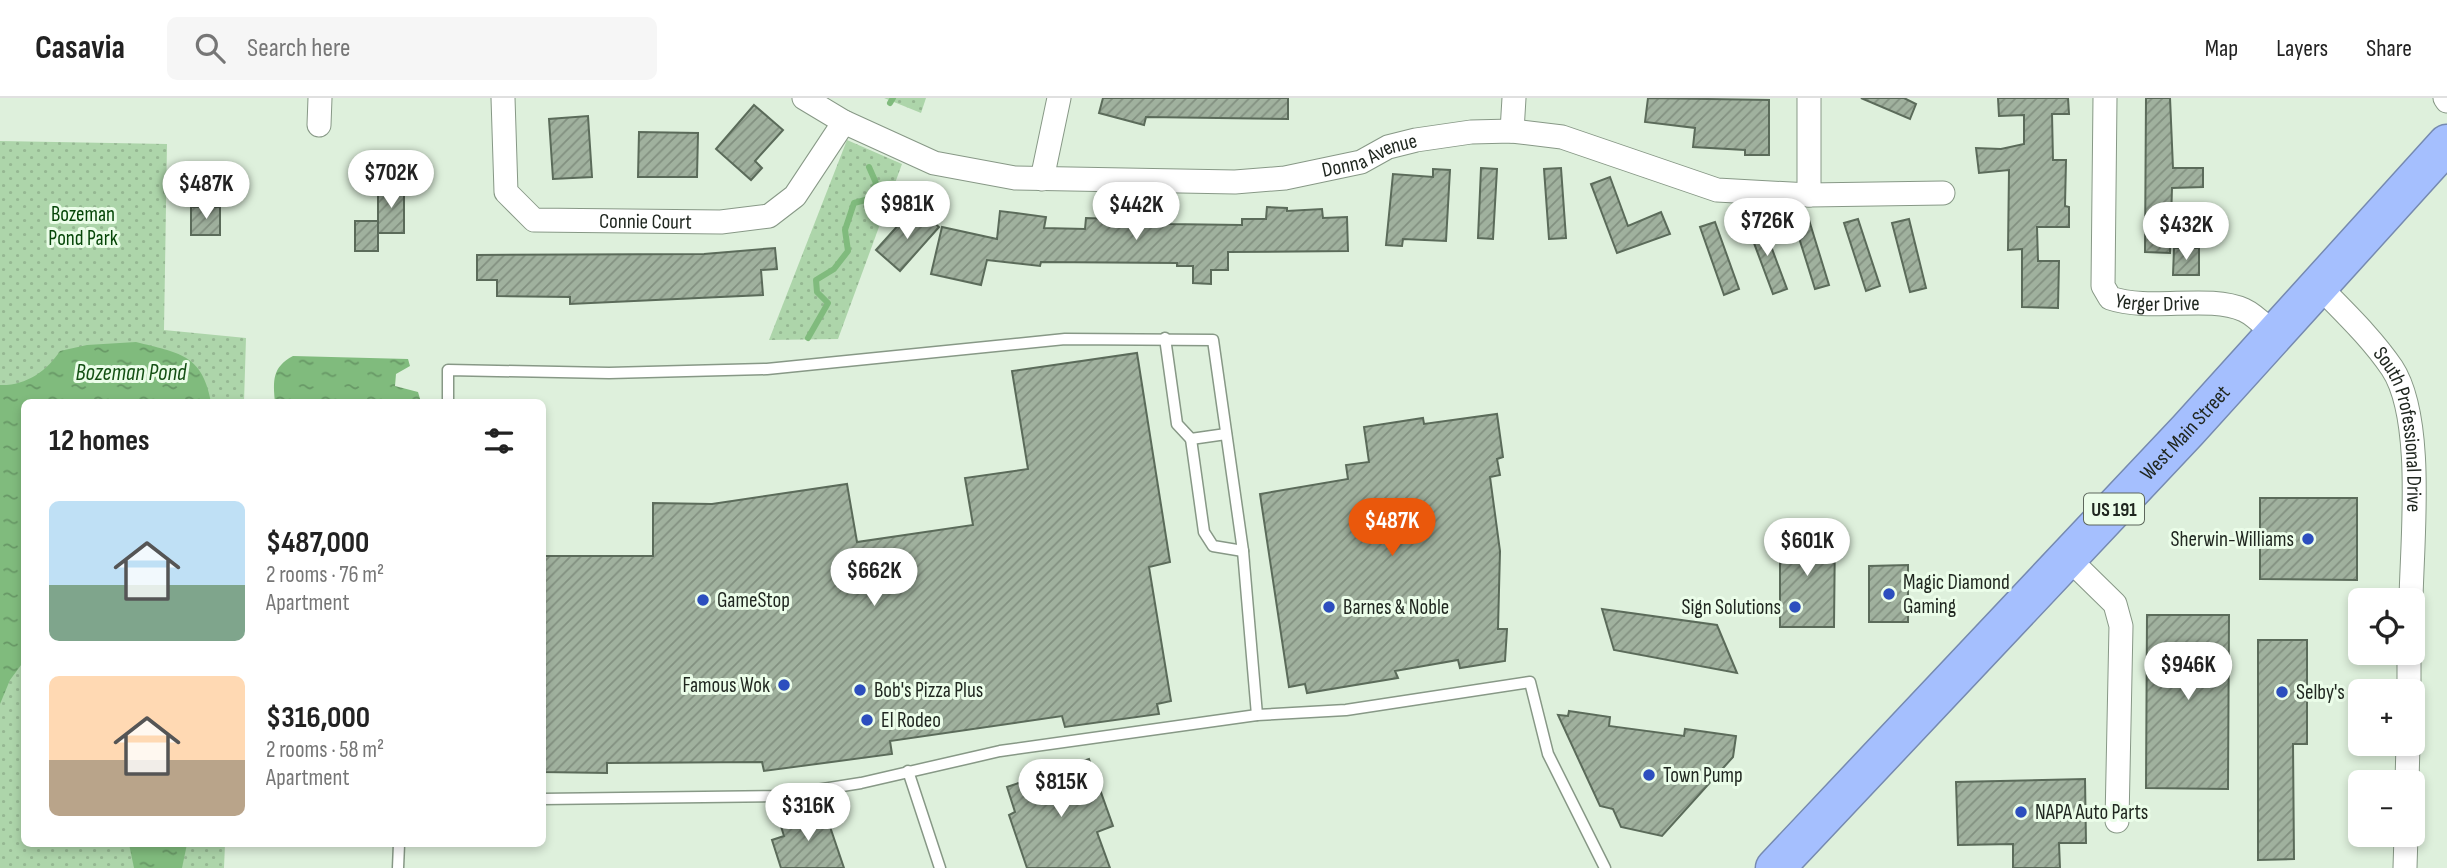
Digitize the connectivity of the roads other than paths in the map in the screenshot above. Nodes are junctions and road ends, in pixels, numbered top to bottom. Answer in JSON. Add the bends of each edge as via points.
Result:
{"nodes":[{"id":1,"x":320,"y":98,"type":"edge"},
{"id":2,"x":503,"y":98,"type":"edge"},
{"id":3,"x":804,"y":98,"type":"edge"},
{"id":4,"x":1059,"y":98,"type":"edge"},
{"id":5,"x":1514,"y":98,"type":"edge"},
{"id":6,"x":1808,"y":98,"type":"edge"},
{"id":7,"x":2105,"y":98,"type":"edge"},
{"id":8,"x":844,"y":122,"type":"junction"},
{"id":9,"x":319,"y":125,"type":"dead end"},
{"id":10,"x":1512,"y":131,"type":"junction"},
{"id":11,"x":2447,"y":144,"type":"edge"},
{"id":12,"x":1042,"y":179,"type":"junction"},
{"id":13,"x":1943,"y":194,"type":"dead end"},
{"id":14,"x":1809,"y":195,"type":"junction"},
{"id":15,"x":2317,"y":284,"type":"junction"},
{"id":16,"x":2274,"y":334,"type":"junction"},
{"id":17,"x":1165,"y":338,"type":"junction"},
{"id":18,"x":448,"y":399,"type":"edge"},
{"id":19,"x":1226,"y":434,"type":"junction"},
{"id":20,"x":1191,"y":439,"type":"junction"},
{"id":21,"x":1242,"y":551,"type":"junction"},
{"id":22,"x":2068,"y":558,"type":"junction"},
{"id":23,"x":2411,"y":588,"type":"edge"},
{"id":24,"x":1257,"y":715,"type":"junction"},
{"id":25,"x":908,"y":771,"type":"junction"},
{"id":26,"x":546,"y":799,"type":"edge"},
{"id":27,"x":2117,"y":821,"type":"dead end"},
{"id":28,"x":399,"y":847,"type":"edge"},
{"id":29,"x":2406,"y":847,"type":"edge"},
{"id":30,"x":1595,"y":849,"type":"junction"},
{"id":31,"x":398,"y":868,"type":"edge"},
{"id":32,"x":940,"y":868,"type":"edge"},
{"id":33,"x":1598,"y":868,"type":"edge"},
{"id":34,"x":1605,"y":868,"type":"edge"},
{"id":35,"x":1775,"y":868,"type":"edge"},
{"id":36,"x":2405,"y":868,"type":"edge"}],
"edges":[{"from":1,"to":9,"type":"street"},
{"from":2,"to":8,"type":"street","name":"Connie Court","via":[[506,192],[534,220],[721,222],[769,216],[795,196]]},
{"from":3,"to":8,"type":"street","name":"Donna Avenue"},
{"from":4,"to":12,"type":"street"},
{"from":5,"to":10,"type":"street"},
{"from":6,"to":14,"type":"street"},
{"from":7,"to":16,"type":"street","name":"Yerger Drive","via":[[2103,286],[2110,298],[2129,305],[2228,305],[2245,310]]},
{"from":8,"to":12,"type":"street","name":"Donna Avenue","via":[[934,163]]},
{"from":10,"to":12,"type":"street","name":"Donna Avenue","via":[[1416,140],[1388,147],[1361,162],[1285,178],[1235,182]]},
{"from":10,"to":14,"type":"street","name":"Donna Avenue","via":[[1562,137],[1717,190]]},
{"from":11,"to":15,"type":"highway","name":"West Main Street","number":"US 191"},
{"from":13,"to":14,"type":"street","name":"Donna Avenue"},
{"from":15,"to":16,"type":"highway","name":"West Main Street","number":"US 191"},
{"from":15,"to":23,"type":"street","name":"South Professional Drive","via":[[2393,370],[2406,400],[2413,468]]},
{"from":16,"to":22,"type":"highway","name":"West Main Street","number":"US 191"},
{"from":17,"to":18,"type":"lane","via":[[1065,339],[767,369],[609,373],[448,370]]},
{"from":17,"to":19,"type":"lane","via":[[1213,340]]},
{"from":17,"to":20,"type":"lane","via":[[1177,424]]},
{"from":19,"to":20,"type":"lane"},
{"from":19,"to":21,"type":"lane"},
{"from":20,"to":21,"type":"lane","via":[[1204,532],[1213,546]]},
{"from":21,"to":24,"type":"lane"},
{"from":22,"to":27,"type":"street","via":[[2115,604],[2121,626]]},
{"from":22,"to":35,"type":"highway","name":"West Main Street","number":"US 191"},
{"from":24,"to":25,"type":"lane","via":[[1000,751]]},
{"from":24,"to":30,"type":"lane","via":[[1346,710],[1530,682],[1548,754]]},
{"from":25,"to":26,"type":"lane","via":[[779,796]]},
{"from":25,"to":32,"type":"lane"},
{"from":28,"to":31,"type":"lane"},
{"from":29,"to":36,"type":"street"},
{"from":30,"to":33,"type":"lane"},
{"from":30,"to":34,"type":"lane"}]}
